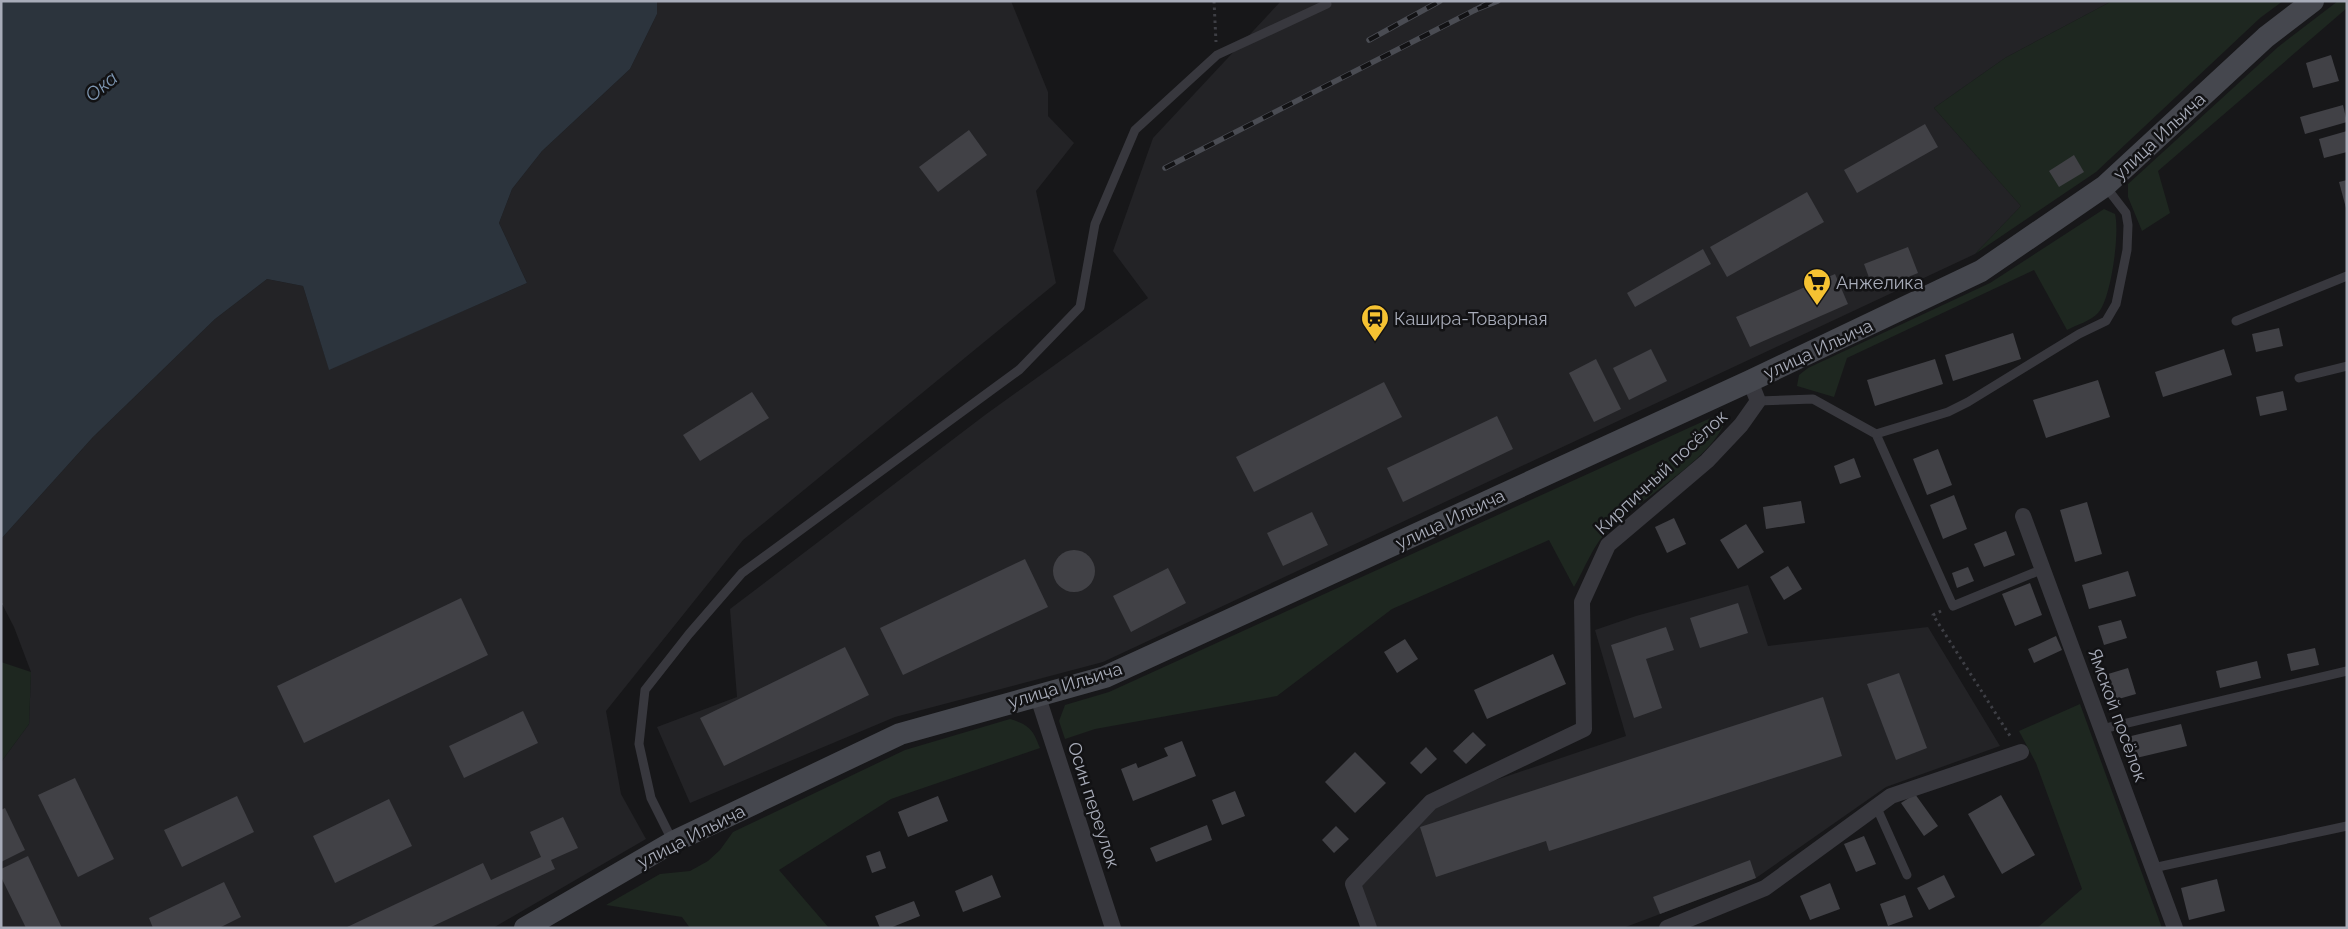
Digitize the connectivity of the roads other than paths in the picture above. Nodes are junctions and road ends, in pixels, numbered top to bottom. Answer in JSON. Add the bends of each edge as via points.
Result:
{"nodes":[{"id":1,"x":2313,"y":1,"type":"edge"},
{"id":2,"x":1327,"y":4,"type":"dead end"},
{"id":3,"x":2105,"y":186,"type":"junction"},
{"id":4,"x":2347,"y":276,"type":"edge"},
{"id":5,"x":2236,"y":321,"type":"dead end"},
{"id":6,"x":2347,"y":366,"type":"edge"},
{"id":7,"x":2299,"y":378,"type":"dead end"},
{"id":8,"x":1754,"y":391,"type":"junction"},
{"id":9,"x":1876,"y":434,"type":"junction"},
{"id":10,"x":2023,"y":516,"type":"dead end"},
{"id":11,"x":2043,"y":569,"type":"junction"},
{"id":12,"x":2347,"y":671,"type":"edge"},
{"id":13,"x":1037,"y":694,"type":"junction"},
{"id":14,"x":2102,"y":728,"type":"junction"},
{"id":15,"x":2021,"y":752,"type":"road end"},
{"id":16,"x":1876,"y":806,"type":"junction"},
{"id":17,"x":2347,"y":826,"type":"edge"},
{"id":18,"x":673,"y":842,"type":"junction"},
{"id":19,"x":2153,"y":868,"type":"junction"},
{"id":20,"x":1907,"y":875,"type":"dead end"},
{"id":21,"x":525,"y":928,"type":"edge"},
{"id":22,"x":1113,"y":928,"type":"edge"},
{"id":23,"x":1369,"y":928,"type":"edge"},
{"id":24,"x":1667,"y":928,"type":"edge"},
{"id":25,"x":2175,"y":928,"type":"edge"}],
"edges":[{"from":1,"to":3,"type":"street","name":"улица Ильича","via":[[2266,37]]},
{"from":2,"to":18,"type":"lane","via":[[1217,55],[1135,130],[1094,224],[1080,307],[1019,370],[742,573],[645,690],[639,744],[651,798]]},
{"from":3,"to":8,"type":"street","name":"улица Ильича","via":[[1981,271]]},
{"from":3,"to":9,"type":"lane","via":[[2126,213],[2128,225],[2127,250],[2116,304],[2106,321],[1948,412]]},
{"from":4,"to":5,"type":"lane"},
{"from":6,"to":7,"type":"lane"},
{"from":8,"to":9,"type":"lane","via":[[1813,399]]},
{"from":8,"to":13,"type":"street","name":"улица Ильича","via":[[1105,677]]},
{"from":8,"to":23,"type":"street","name":"Кирпичный посёлок","via":[[1741,425],[1707,460],[1608,545],[1582,602],[1584,729],[1431,802],[1353,884]]},
{"from":9,"to":11,"type":"lane","via":[[1953,606]]},
{"from":10,"to":11,"type":"street","name":"Ямской посёлок"},
{"from":11,"to":14,"type":"street","name":"Ямской посёлок"},
{"from":12,"to":14,"type":"lane"},
{"from":13,"to":18,"type":"street","name":"улица Ильича","via":[[900,734]]},
{"from":13,"to":22,"type":"street","name":"Осин переулок"},
{"from":14,"to":19,"type":"street","name":"Ямской посёлок"},
{"from":15,"to":16,"type":"street","via":[[1891,796]]},
{"from":16,"to":20,"type":"lane"},
{"from":16,"to":24,"type":"street","via":[[1765,888]]},
{"from":17,"to":19,"type":"lane"},
{"from":18,"to":21,"type":"street","name":"улица Ильича"},
{"from":19,"to":25,"type":"street","name":"Ямской посёлок"}]}
